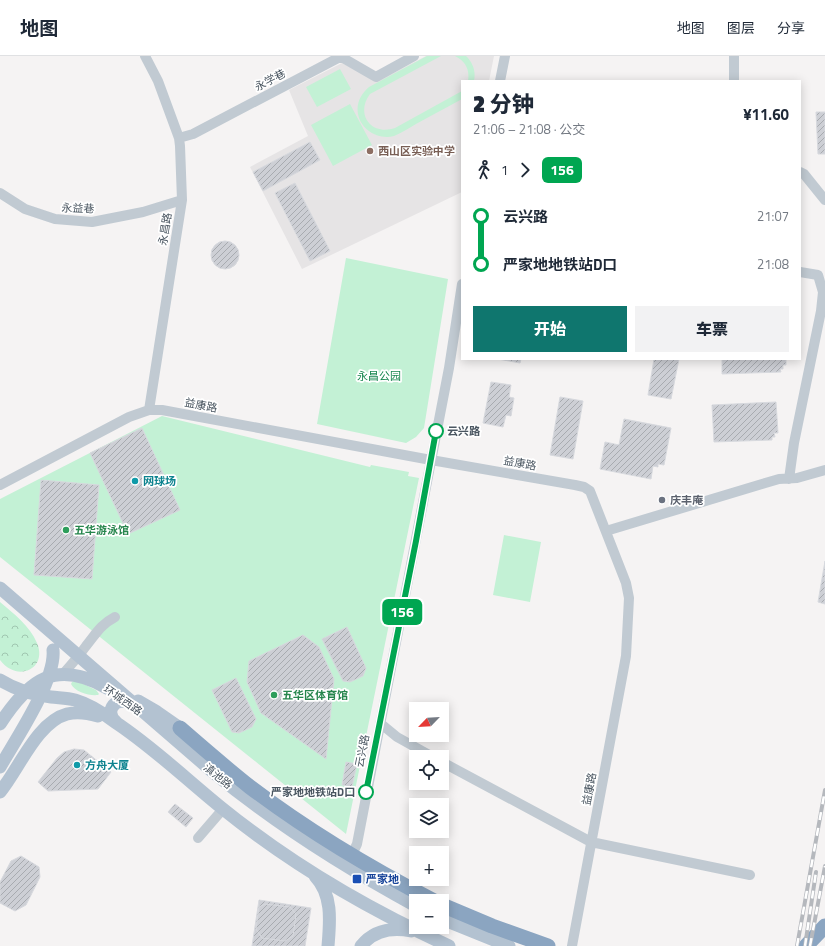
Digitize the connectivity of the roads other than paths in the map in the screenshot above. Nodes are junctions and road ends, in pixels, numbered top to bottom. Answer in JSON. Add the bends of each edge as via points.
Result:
{"nodes":[{"id":1,"x":145,"y":56,"type":"edge"},
{"id":2,"x":414,"y":56,"type":"edge"},
{"id":3,"x":506,"y":56,"type":"edge"},
{"id":4,"x":734,"y":56,"type":"edge"},
{"id":5,"x":340,"y":57,"type":"edge"},
{"id":6,"x":500,"y":80,"type":"edge"},
{"id":7,"x":734,"y":80,"type":"edge"},
{"id":8,"x":179,"y":138,"type":"junction"},
{"id":9,"x":801,"y":172,"type":"edge"},
{"id":10,"x":0,"y":193,"type":"edge"},
{"id":11,"x":182,"y":200,"type":"junction"},
{"id":12,"x":825,"y":200,"type":"edge"},
{"id":13,"x":801,"y":272,"type":"edge"},
{"id":14,"x":461,"y":301,"type":"edge"},
{"id":15,"x":149,"y":410,"type":"junction"},
{"id":16,"x":431,"y":460,"type":"junction"},
{"id":17,"x":825,"y":470,"type":"edge"},
{"id":18,"x":789,"y":479,"type":"junction"},
{"id":19,"x":0,"y":485,"type":"edge"},
{"id":20,"x":606,"y":531,"type":"junction"},
{"id":21,"x":0,"y":588,"type":"edge"},
{"id":22,"x":115,"y":618,"type":"dead end"},
{"id":23,"x":38,"y":621,"type":"junction"},
{"id":24,"x":53,"y":650,"type":"junction"},
{"id":25,"x":78,"y":656,"type":"junction"},
{"id":26,"x":63,"y":674,"type":"junction"},
{"id":27,"x":48,"y":677,"type":"junction"},
{"id":28,"x":97,"y":678,"type":"junction"},
{"id":29,"x":0,"y":680,"type":"edge"},
{"id":30,"x":25,"y":692,"type":"junction"},
{"id":31,"x":40,"y":696,"type":"junction"},
{"id":32,"x":123,"y":696,"type":"junction"},
{"id":33,"x":116,"y":722,"type":"junction"},
{"id":34,"x":380,"y":723,"type":"junction"},
{"id":35,"x":0,"y":724,"type":"edge"},
{"id":36,"x":180,"y":728,"type":"junction"},
{"id":37,"x":134,"y":736,"type":"junction"},
{"id":38,"x":420,"y":750,"type":"edge"},
{"id":39,"x":449,"y":766,"type":"edge"},
{"id":40,"x":0,"y":767,"type":"edge"},
{"id":41,"x":0,"y":792,"type":"edge"},
{"id":42,"x":223,"y":809,"type":"junction"},
{"id":43,"x":198,"y":838,"type":"dead end"},
{"id":44,"x":591,"y":842,"type":"junction"},
{"id":45,"x":303,"y":866,"type":"junction"},
{"id":46,"x":347,"y":867,"type":"junction"},
{"id":47,"x":750,"y":875,"type":"dead end"},
{"id":48,"x":421,"y":894,"type":"edge"},
{"id":49,"x":409,"y":902,"type":"edge"},
{"id":50,"x":449,"y":908,"type":"edge"},
{"id":51,"x":449,"y":921,"type":"edge"},
{"id":52,"x":825,"y":926,"type":"edge"},
{"id":53,"x":435,"y":943,"type":"edge"},
{"id":54,"x":328,"y":946,"type":"edge"},
{"id":55,"x":361,"y":946,"type":"edge"},
{"id":56,"x":449,"y":946,"type":"edge"},
{"id":57,"x":509,"y":946,"type":"edge"},
{"id":58,"x":548,"y":946,"type":"edge"},
{"id":59,"x":572,"y":946,"type":"edge"},
{"id":60,"x":806,"y":946,"type":"edge"}],
"edges":[{"from":1,"to":8,"type":"street","name":"永昌路","via":[[158,81]]},
{"from":2,"to":5,"type":"street","name":"永学巷","via":[[376,77]]},
{"from":3,"to":6,"type":"street"},
{"from":4,"to":7,"type":"street"},
{"from":5,"to":8,"type":"street","name":"永学巷","via":[[193,134]]},
{"from":8,"to":11,"type":"street","name":"永昌路"},
{"from":9,"to":12,"type":"street"},
{"from":10,"to":11,"type":"street","name":"永益巷","via":[[25,209],[55,219],[92,222],[143,212]]},
{"from":11,"to":15,"type":"street","name":"永昌路"},
{"from":13,"to":18,"type":"street","via":[[818,275],[823,292]]},
{"from":14,"to":16,"type":"street","name":"云兴路"},
{"from":15,"to":16,"type":"street","name":"益康路","via":[[162,410]]},
{"from":15,"to":19,"type":"street","name":"益康路","via":[[129,417]]},
{"from":16,"to":20,"type":"street","name":"益康路","via":[[584,487],[595,500]]},
{"from":16,"to":34,"type":"street","name":"云兴路"},
{"from":17,"to":18,"type":"street"},
{"from":18,"to":20,"type":"street","via":[[754,486]]},
{"from":20,"to":44,"type":"street","name":"益康路","via":[[626,583],[629,598],[626,656]]},
{"from":21,"to":23,"type":"main road"},
{"from":22,"to":25,"type":"street","via":[[97,630]]},
{"from":23,"to":24,"type":"main road","via":[[49,636]]},
{"from":23,"to":25,"type":"main road"},
{"from":24,"to":27,"type":"main road","via":[[53,661]]},
{"from":24,"to":29,"type":"main road","name":"滇池路","via":[[51,663],[39,678],[21,684]]},
{"from":25,"to":26,"type":"street"},
{"from":25,"to":28,"type":"main road"},
{"from":26,"to":27,"type":"main road","name":"环城西路"},
{"from":26,"to":28,"type":"main road","name":"环城西路"},
{"from":27,"to":30,"type":"main road","name":"环城西路"},
{"from":27,"to":31,"type":"main road"},
{"from":28,"to":32,"type":"main road"},
{"from":28,"to":36,"type":"main road","via":[[142,700]]},
{"from":29,"to":30,"type":"main road","name":"滇池路"},
{"from":30,"to":31,"type":"main road","name":"滇池路"},
{"from":30,"to":35,"type":"main road","name":"环城西路"},
{"from":31,"to":33,"type":"main road","name":"滇池路","via":[[80,702]]},
{"from":31,"to":40,"type":"main road"},
{"from":32,"to":33,"type":"main road","via":[[111,708],[111,716]]},
{"from":32,"to":36,"type":"main road","via":[[149,707]]},
{"from":32,"to":46,"type":"main road","name":"滇池路","via":[[228,785],[268,815]]},
{"from":33,"to":37,"type":"main road","name":"滇池路"},
{"from":34,"to":38,"type":"street","via":[[397,737]]},
{"from":34,"to":46,"type":"street","name":"云兴路","via":[[357,844]]},
{"from":36,"to":48,"type":"highway","via":[[236,775],[294,818],[362,861]]},
{"from":37,"to":41,"type":"main road","via":[[90,714],[75,712],[61,716],[48,725],[36,739]]},
{"from":37,"to":42,"type":"main road","name":"滇池路"},
{"from":39,"to":44,"type":"street"},
{"from":42,"to":43,"type":"street"},
{"from":42,"to":45,"type":"main road","name":"滇池路"},
{"from":44,"to":47,"type":"street"},
{"from":44,"to":59,"type":"street","name":"益康路"},
{"from":45,"to":53,"type":"main road","name":"滇池路"},
{"from":45,"to":54,"type":"main road","via":[[318,879],[326,893],[330,911]]},
{"from":46,"to":49,"type":"main road","name":"滇池路"},
{"from":50,"to":58,"type":"highway"},
{"from":51,"to":57,"type":"main road"},
{"from":52,"to":60,"type":"highway"},
{"from":53,"to":55,"type":"main road","via":[[411,931],[389,929],[371,936]]},
{"from":53,"to":56,"type":"main road","name":"滇池路"}]}
